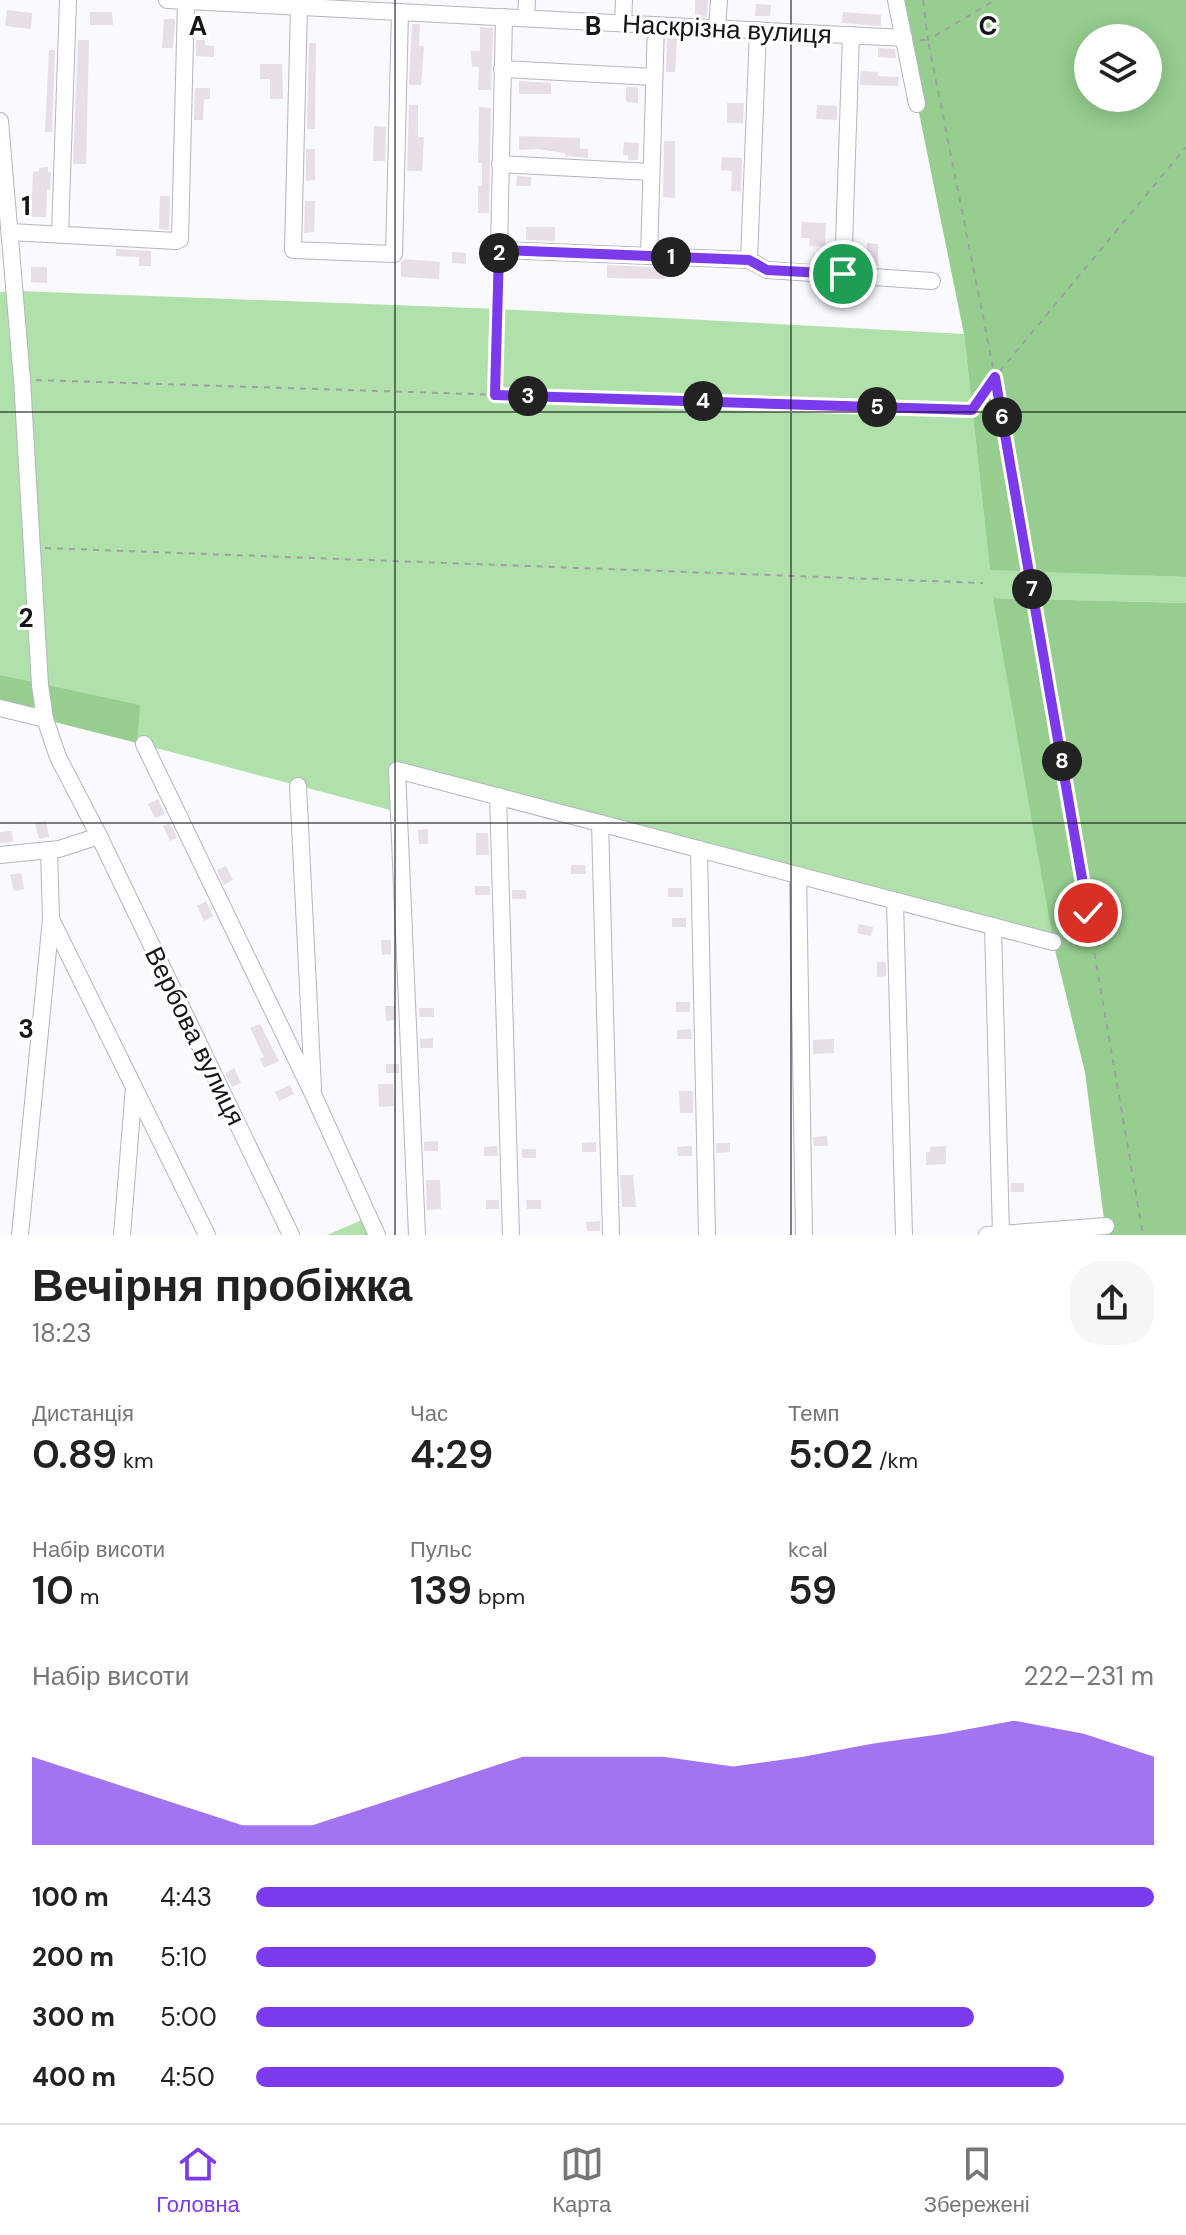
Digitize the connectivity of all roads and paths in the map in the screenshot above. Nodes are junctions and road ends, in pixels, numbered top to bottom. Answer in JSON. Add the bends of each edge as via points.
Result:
{"nodes":[{"id":1,"x":68,"y":0,"type":"edge"},
{"id":2,"x":167,"y":0,"type":"edge"},
{"id":3,"x":527,"y":0,"type":"edge"},
{"id":4,"x":624,"y":0,"type":"edge"},
{"id":5,"x":719,"y":0,"type":"edge"},
{"id":6,"x":896,"y":0,"type":"edge"},
{"id":7,"x":923,"y":0,"type":"edge"},
{"id":8,"x":995,"y":0,"type":"edge"},
{"id":9,"x":186,"y":1,"type":"edge"},
{"id":10,"x":215,"y":1,"type":"edge"},
{"id":11,"x":329,"y":4,"type":"edge"},
{"id":12,"x":299,"y":7,"type":"junction"},
{"id":13,"x":430,"y":7,"type":"edge"},
{"id":14,"x":400,"y":12,"type":"junction"},
{"id":15,"x":504,"y":17,"type":"junction"},
{"id":16,"x":526,"y":18,"type":"junction"},
{"id":17,"x":623,"y":23,"type":"junction"},
{"id":18,"x":656,"y":25,"type":"junction"},
{"id":19,"x":717,"y":28,"type":"junction"},
{"id":20,"x":758,"y":30,"type":"junction"},
{"id":21,"x":851,"y":35,"type":"junction"},
{"id":22,"x":904,"y":38,"type":"junction"},
{"id":23,"x":928,"y":40,"type":"junction"},
{"id":24,"x":502,"y":69,"type":"junction"},
{"id":25,"x":654,"y":77,"type":"junction"},
{"id":26,"x":917,"y":104,"type":"dead end"},
{"id":27,"x":0,"y":121,"type":"edge"},
{"id":28,"x":1186,"y":147,"type":"edge"},
{"id":29,"x":500,"y":164,"type":"junction"},
{"id":30,"x":651,"y":172,"type":"junction"},
{"id":31,"x":3,"y":195,"type":"edge"},
{"id":32,"x":10,"y":232,"type":"junction"},
{"id":33,"x":60,"y":234,"type":"junction"},
{"id":34,"x":499,"y":250,"type":"junction"},
{"id":35,"x":649,"y":256,"type":"junction"},
{"id":36,"x":749,"y":260,"type":"junction"},
{"id":37,"x":843,"y":274,"type":"junction"},
{"id":38,"x":932,"y":281,"type":"dead end"},
{"id":39,"x":995,"y":377,"type":"junction"},
{"id":40,"x":22,"y":380,"type":"junction"},
{"id":41,"x":495,"y":395,"type":"junction"},
{"id":42,"x":32,"y":547,"type":"junction"},
{"id":43,"x":983,"y":583,"type":"dead end"},
{"id":44,"x":0,"y":708,"type":"edge"},
{"id":45,"x":45,"y":719,"type":"junction"},
{"id":46,"x":144,"y":744,"type":"dead end"},
{"id":47,"x":298,"y":786,"type":"dead end"},
{"id":48,"x":498,"y":796,"type":"junction"},
{"id":49,"x":600,"y":823,"type":"junction"},
{"id":50,"x":99,"y":836,"type":"junction"},
{"id":51,"x":699,"y":849,"type":"junction"},
{"id":52,"x":49,"y":850,"type":"junction"},
{"id":53,"x":0,"y":855,"type":"edge"},
{"id":54,"x":798,"y":875,"type":"junction"},
{"id":55,"x":895,"y":901,"type":"junction"},
{"id":56,"x":51,"y":919,"type":"junction"},
{"id":57,"x":993,"y":926,"type":"junction"},
{"id":58,"x":1053,"y":942,"type":"dead end"},
{"id":59,"x":134,"y":1086,"type":"junction"},
{"id":60,"x":313,"y":1094,"type":"junction"},
{"id":61,"x":1106,"y":1226,"type":"dead end"},
{"id":62,"x":20,"y":1235,"type":"edge"},
{"id":63,"x":122,"y":1235,"type":"edge"},
{"id":64,"x":207,"y":1235,"type":"edge"},
{"id":65,"x":291,"y":1235,"type":"edge"},
{"id":66,"x":377,"y":1235,"type":"edge"},
{"id":67,"x":417,"y":1235,"type":"edge"},
{"id":68,"x":511,"y":1235,"type":"edge"},
{"id":69,"x":611,"y":1235,"type":"edge"},
{"id":70,"x":707,"y":1235,"type":"edge"},
{"id":71,"x":804,"y":1235,"type":"edge"},
{"id":72,"x":904,"y":1235,"type":"edge"},
{"id":73,"x":987,"y":1235,"type":"edge"},
{"id":74,"x":1001,"y":1235,"type":"edge"},
{"id":75,"x":1143,"y":1235,"type":"edge"}],
"edges":[{"from":1,"to":33,"type":"street"},
{"from":2,"to":9,"type":"street","name":"Наскрізна вулиця"},
{"from":3,"to":16,"type":"street"},
{"from":4,"to":17,"type":"street"},
{"from":5,"to":19,"type":"street"},
{"from":6,"to":22,"type":"street"},
{"from":7,"to":23,"type":"path"},
{"from":8,"to":23,"type":"path"},
{"from":9,"to":10,"type":"street","name":"Наскрізна вулиця"},
{"from":9,"to":33,"type":"street","via":[[182,235],[176,241]]},
{"from":10,"to":12,"type":"street","name":"Наскрізна вулиця"},
{"from":11,"to":12,"type":"street","name":"Наскрізна вулиця"},
{"from":11,"to":14,"type":"street","name":"Наскрізна вулиця"},
{"from":12,"to":14,"type":"street","via":[[293,250],[394,254]]},
{"from":13,"to":14,"type":"street","name":"Наскрізна вулиця"},
{"from":13,"to":15,"type":"street","name":"Наскрізна вулиця"},
{"from":15,"to":16,"type":"street","name":"Наскрізна вулиця"},
{"from":15,"to":24,"type":"street"},
{"from":16,"to":17,"type":"street","name":"Наскрізна вулиця"},
{"from":17,"to":18,"type":"street","name":"Наскрізна вулиця"},
{"from":18,"to":19,"type":"street","name":"Наскрізна вулиця"},
{"from":18,"to":25,"type":"street"},
{"from":19,"to":20,"type":"street","name":"Наскрізна вулиця"},
{"from":20,"to":21,"type":"street","name":"Наскрізна вулиця"},
{"from":20,"to":36,"type":"street"},
{"from":21,"to":22,"type":"street","name":"Наскрізна вулиця"},
{"from":21,"to":37,"type":"street"},
{"from":22,"to":23,"type":"path"},
{"from":22,"to":26,"type":"street"},
{"from":23,"to":39,"type":"path"},
{"from":24,"to":25,"type":"street"},
{"from":24,"to":29,"type":"street"},
{"from":25,"to":30,"type":"street"},
{"from":27,"to":31,"type":"street","name":"Вербова вулиця"},
{"from":28,"to":39,"type":"path"},
{"from":29,"to":30,"type":"street"},
{"from":29,"to":34,"type":"street"},
{"from":30,"to":35,"type":"street"},
{"from":31,"to":32,"type":"street","name":"Вербова вулиця"},
{"from":32,"to":33,"type":"street"},
{"from":32,"to":40,"type":"street","name":"Вербова вулиця"},
{"from":34,"to":35,"type":"street"},
{"from":34,"to":41,"type":"path"},
{"from":35,"to":36,"type":"street"},
{"from":36,"to":37,"type":"street","via":[[767,270]]},
{"from":37,"to":38,"type":"street"},
{"from":39,"to":41,"type":"path","via":[[972,410]]},
{"from":39,"to":75,"type":"path"},
{"from":40,"to":41,"type":"path"},
{"from":40,"to":42,"type":"street","name":"Вербова вулиця"},
{"from":42,"to":43,"type":"path"},
{"from":42,"to":45,"type":"street","name":"Вербова вулиця"},
{"from":44,"to":45,"type":"street"},
{"from":45,"to":50,"type":"street","name":"Вербова вулиця","via":[[58,757]]},
{"from":46,"to":60,"type":"street"},
{"from":47,"to":60,"type":"street"},
{"from":48,"to":49,"type":"street"},
{"from":48,"to":67,"type":"street","via":[[397,770]]},
{"from":48,"to":68,"type":"street"},
{"from":49,"to":51,"type":"street"},
{"from":49,"to":69,"type":"street"},
{"from":50,"to":52,"type":"street"},
{"from":50,"to":65,"type":"street","name":"Вербова вулиця"},
{"from":51,"to":54,"type":"street"},
{"from":51,"to":70,"type":"street"},
{"from":52,"to":53,"type":"street"},
{"from":52,"to":56,"type":"street"},
{"from":54,"to":55,"type":"street"},
{"from":54,"to":71,"type":"street"},
{"from":55,"to":57,"type":"street"},
{"from":55,"to":72,"type":"street"},
{"from":56,"to":59,"type":"street"},
{"from":56,"to":62,"type":"street"},
{"from":57,"to":58,"type":"street"},
{"from":57,"to":74,"type":"street"},
{"from":59,"to":63,"type":"street"},
{"from":59,"to":64,"type":"street"},
{"from":60,"to":66,"type":"street"},
{"from":61,"to":74,"type":"street"},
{"from":73,"to":74,"type":"street"}]}
